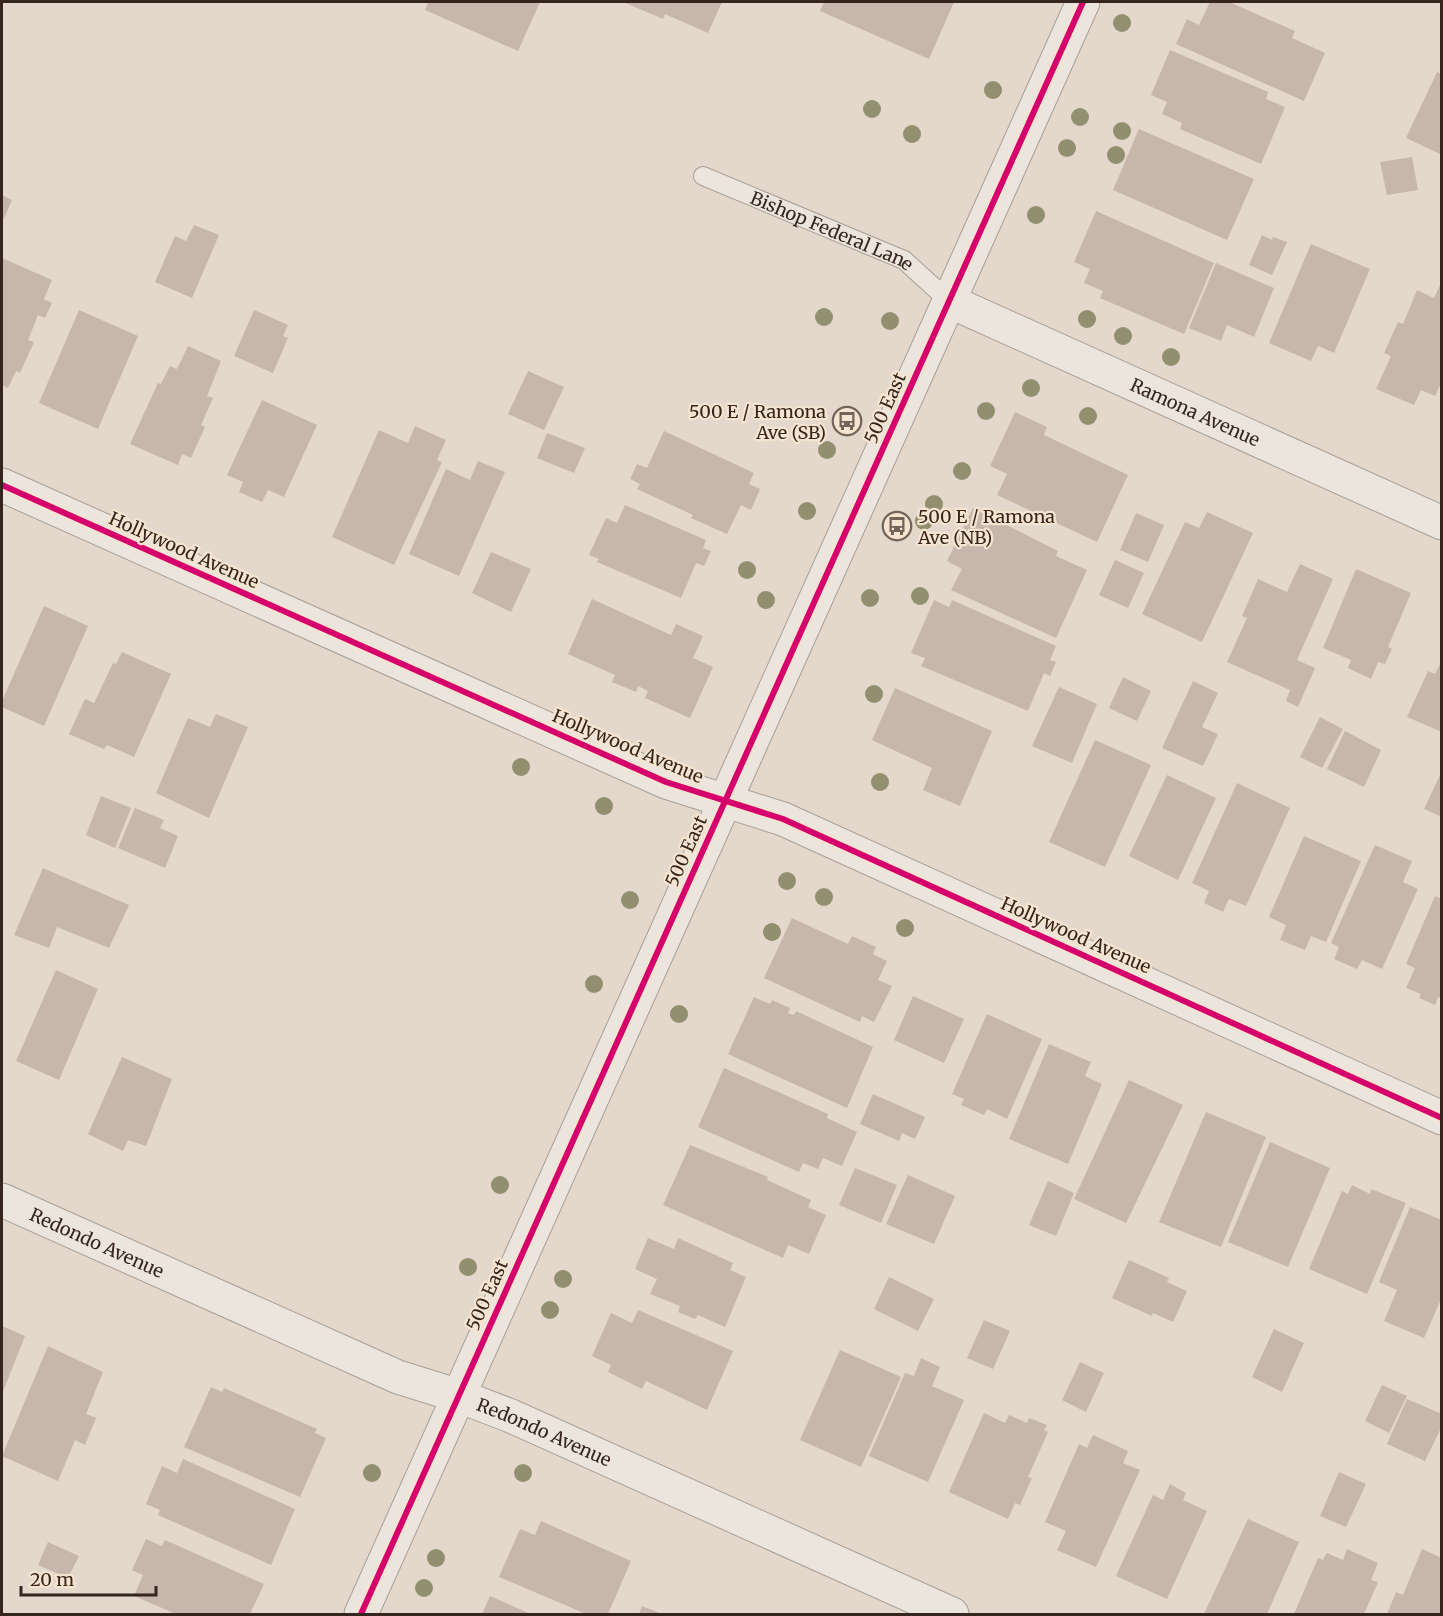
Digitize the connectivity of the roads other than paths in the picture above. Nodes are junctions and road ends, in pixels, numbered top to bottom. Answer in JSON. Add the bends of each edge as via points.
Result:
{"nodes":[{"id":1,"x":1083,"y":2,"type":"edge"},
{"id":2,"x":703,"y":176,"type":"dead end"},
{"id":3,"x":949,"y":301,"type":"junction"},
{"id":4,"x":2,"y":485,"type":"edge"},
{"id":5,"x":1442,"y":523,"type":"edge"},
{"id":6,"x":725,"y":800,"type":"junction"},
{"id":7,"x":1442,"y":1118,"type":"edge"},
{"id":8,"x":2,"y":1200,"type":"edge"},
{"id":9,"x":459,"y":1396,"type":"junction"},
{"id":10,"x":361,"y":1614,"type":"edge"},
{"id":11,"x":952,"y":1614,"type":"edge"}],
"edges":[{"from":1,"to":3,"type":"street","name":"500 East"},
{"from":2,"to":3,"type":"lane","name":"Bishop Federal Lane","via":[[904,260]]},
{"from":3,"to":5,"type":"street","name":"Ramona Avenue"},
{"from":3,"to":6,"type":"street","name":"500 East"},
{"from":4,"to":6,"type":"street","name":"Hollywood Avenue","via":[[666,782]]},
{"from":6,"to":7,"type":"street","name":"Hollywood Avenue","via":[[783,819]]},
{"from":6,"to":9,"type":"street","name":"500 East"},
{"from":8,"to":9,"type":"street","name":"Redondo Avenue","via":[[398,1377]]},
{"from":9,"to":10,"type":"street","name":"500 East"},
{"from":9,"to":11,"type":"street","name":"Redondo Avenue"}]}
